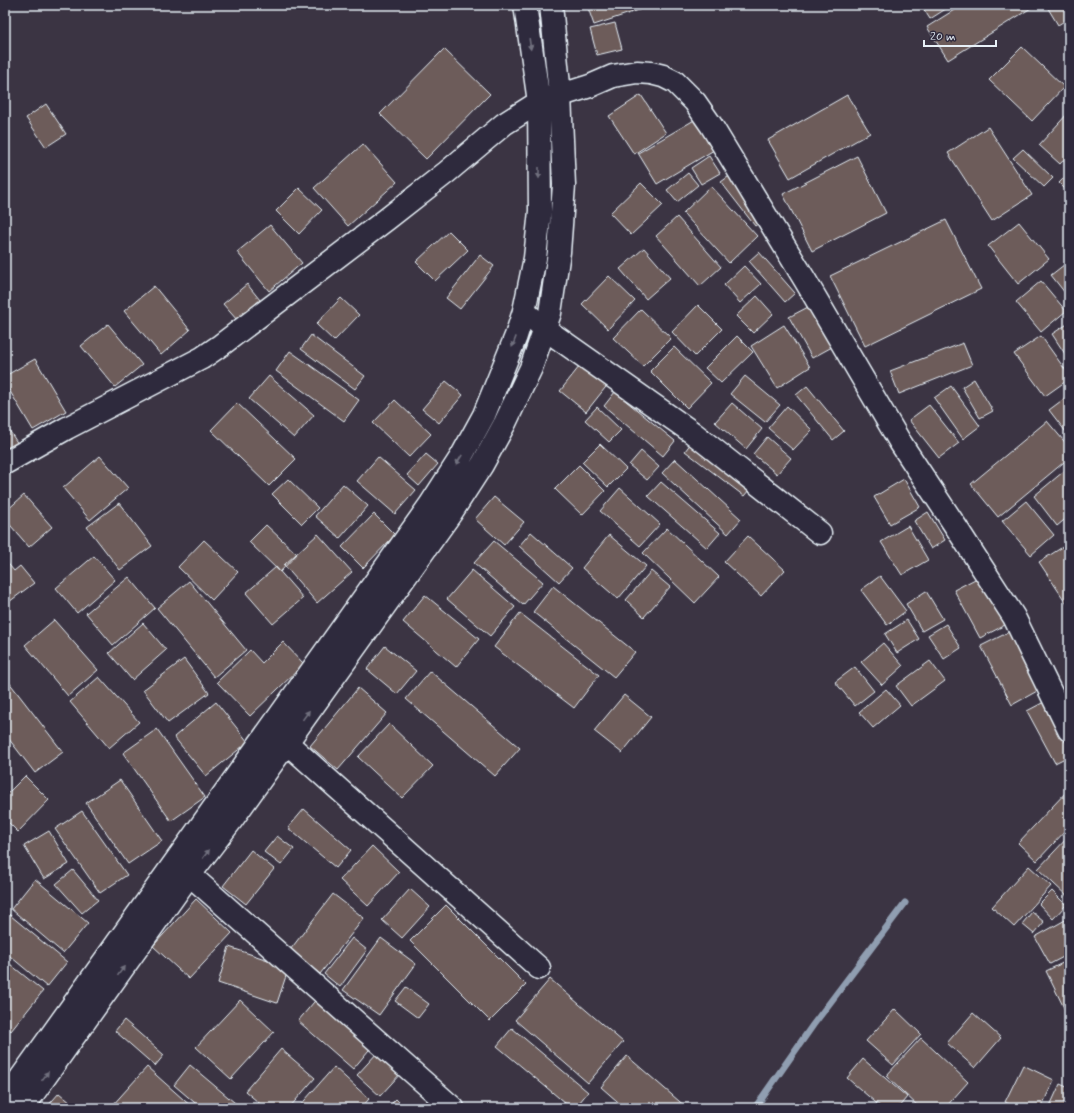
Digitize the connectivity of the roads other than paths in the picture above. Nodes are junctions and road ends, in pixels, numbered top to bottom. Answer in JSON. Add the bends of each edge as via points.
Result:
{"nodes":[{"id":1,"x":525,"y":5,"type":"edge"},
{"id":2,"x":551,"y":5,"type":"edge"},
{"id":3,"x":560,"y":95,"type":"junction"},
{"id":4,"x":539,"y":102,"type":"junction"},
{"id":5,"x":524,"y":311,"type":"junction"},
{"id":6,"x":545,"y":329,"type":"junction"},
{"id":7,"x":5,"y":463,"type":"edge"},
{"id":8,"x":820,"y":533,"type":"dead end"},
{"id":9,"x":1069,"y":730,"type":"edge"},
{"id":10,"x":286,"y":742,"type":"junction"},
{"id":11,"x":190,"y":875,"type":"junction"},
{"id":12,"x":539,"y":968,"type":"dead end"},
{"id":13,"x":5,"y":1100,"type":"edge"},
{"id":14,"x":23,"y":1108,"type":"edge"},
{"id":15,"x":453,"y":1108,"type":"edge"}],
"edges":[{"from":1,"to":4,"type":"street","one_way":true},
{"from":2,"to":3,"type":"street"},
{"from":3,"to":4,"type":"street"},
{"from":3,"to":6,"type":"street","via":[[564,185],[550,313]]},
{"from":3,"to":9,"type":"street","via":[[614,76],[637,72],[663,76],[675,82],[695,102],[724,145],[900,442],[1014,617]]},
{"from":4,"to":5,"type":"street","one_way":true,"via":[[540,211],[535,258]]},
{"from":4,"to":7,"type":"street","via":[[504,124],[387,219],[202,358]]},
{"from":5,"to":6,"type":"street"},
{"from":5,"to":13,"type":"street","one_way":true,"via":[[484,415],[430,505]]},
{"from":6,"to":8,"type":"street","via":[[693,433]]},
{"from":10,"to":6,"type":"street","one_way":true,"via":[[451,513],[482,465],[506,424]]},
{"from":11,"to":10,"type":"street","one_way":true},
{"from":10,"to":12,"type":"street"},
{"from":14,"to":11,"type":"street","one_way":true},
{"from":11,"to":15,"type":"street"}]}
